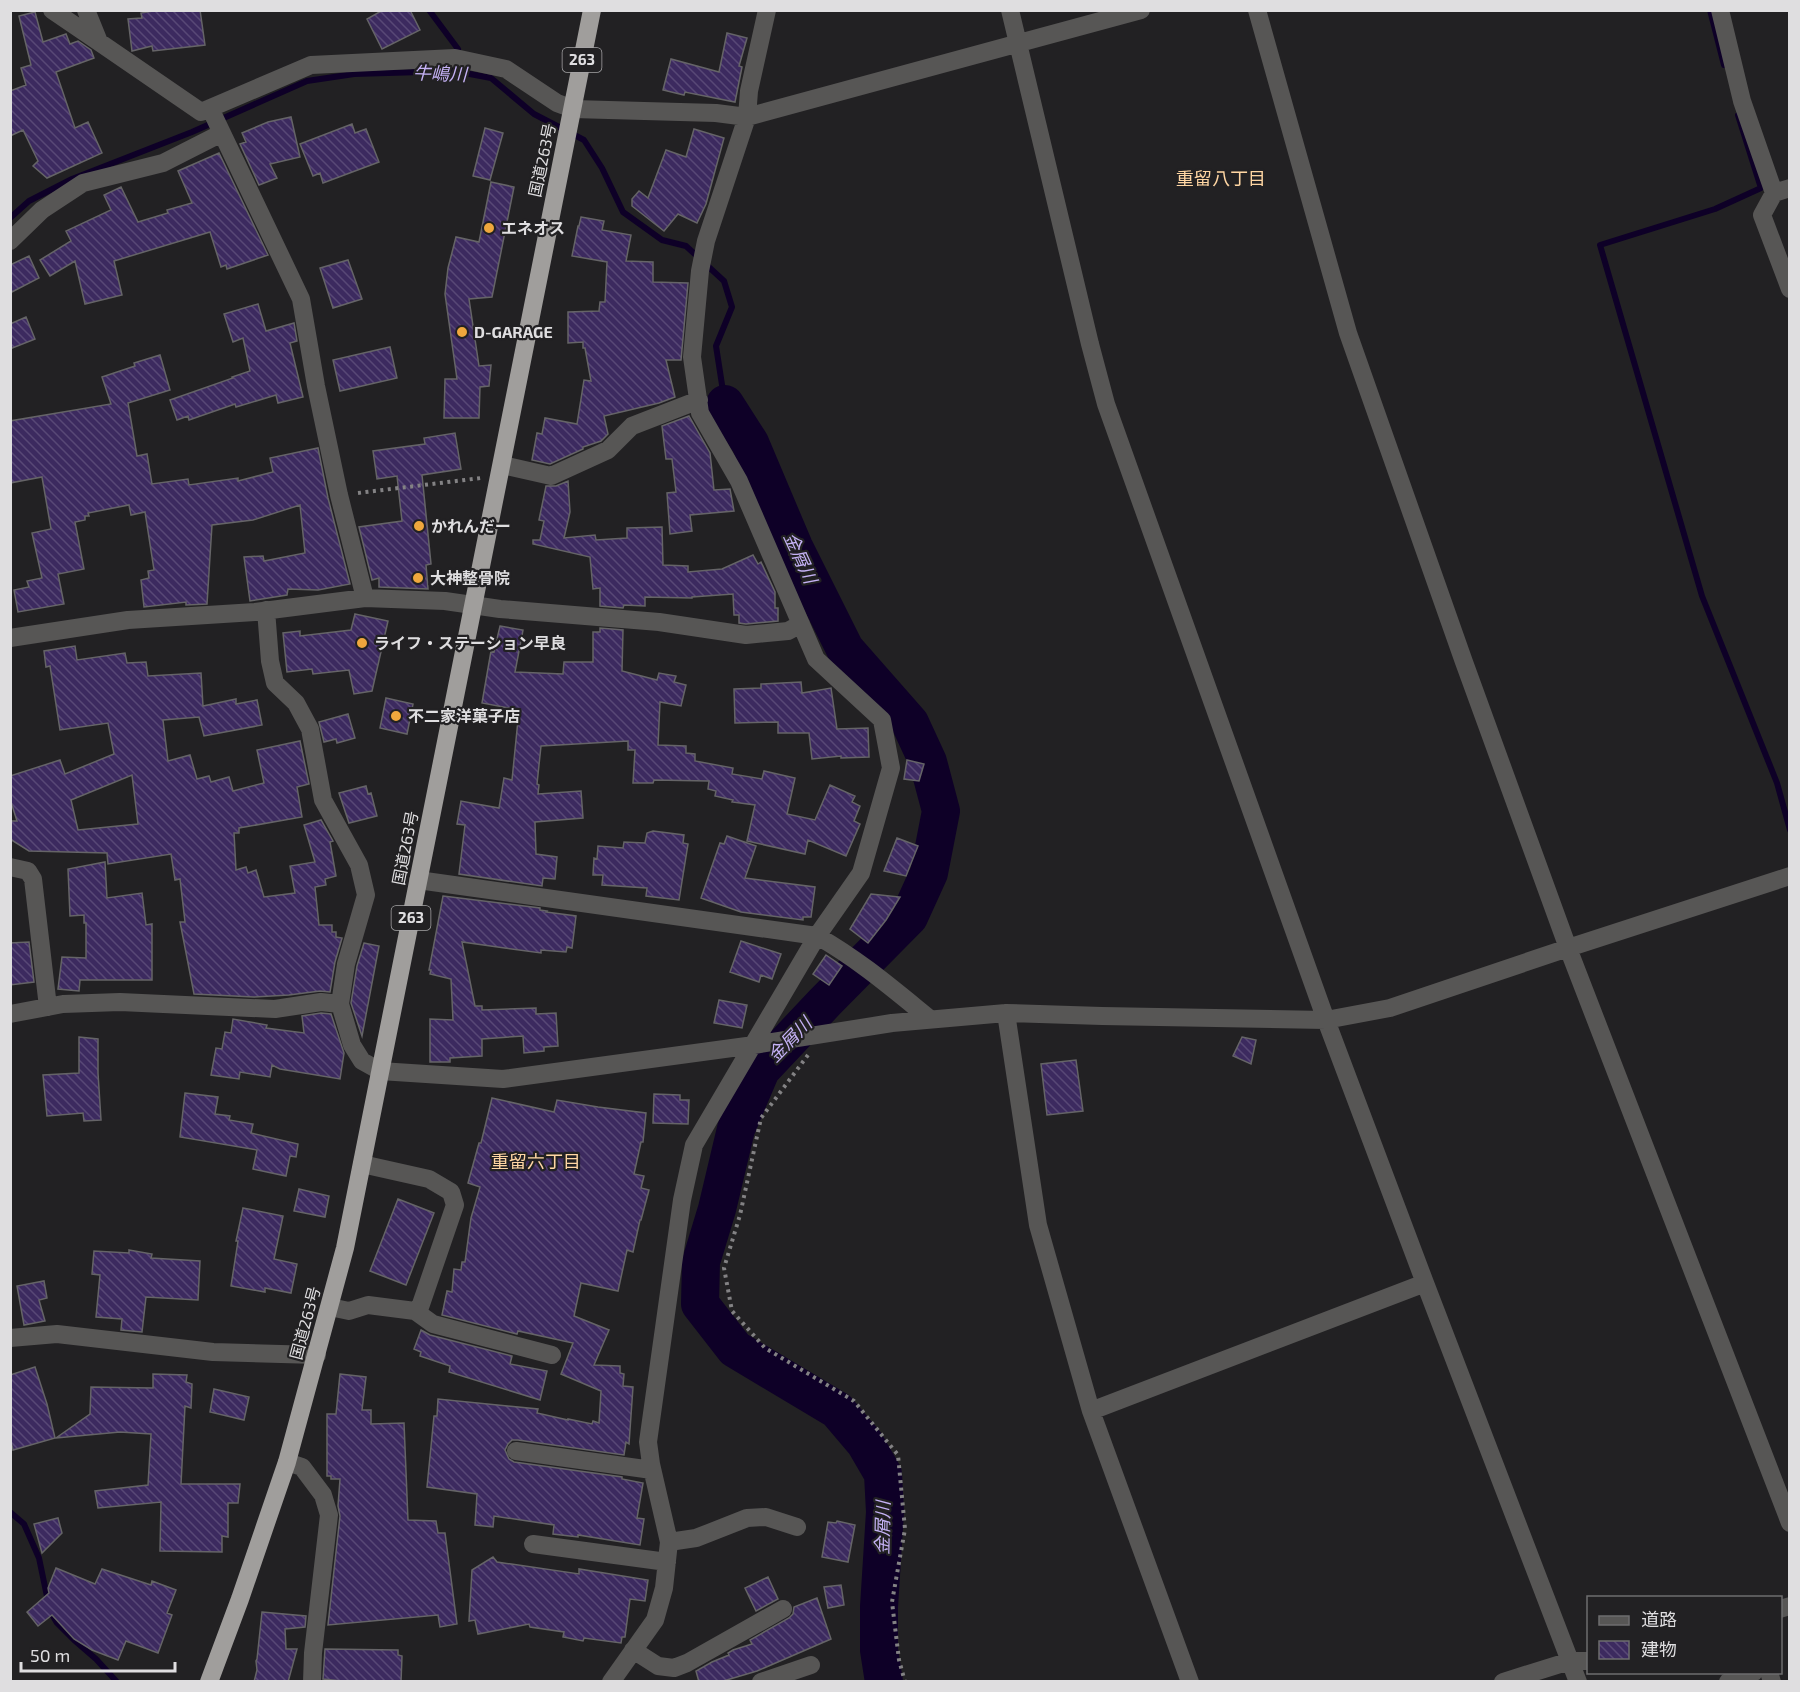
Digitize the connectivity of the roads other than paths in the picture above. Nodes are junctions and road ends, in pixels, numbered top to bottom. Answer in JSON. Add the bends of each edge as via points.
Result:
{"nodes":[{"id":1,"x":52,"y":10,"type":"edge"},
{"id":2,"x":86,"y":10,"type":"edge"},
{"id":3,"x":592,"y":10,"type":"edge"},
{"id":4,"x":767,"y":10,"type":"edge"},
{"id":5,"x":1010,"y":10,"type":"edge"},
{"id":6,"x":1141,"y":10,"type":"edge"},
{"id":7,"x":1257,"y":10,"type":"edge"},
{"id":8,"x":1720,"y":10,"type":"edge"},
{"id":9,"x":99,"y":42,"type":"junction"},
{"id":10,"x":1018,"y":43,"type":"junction"},
{"id":11,"x":210,"y":108,"type":"junction"},
{"id":12,"x":573,"y":109,"type":"junction"},
{"id":13,"x":747,"y":117,"type":"junction"},
{"id":14,"x":222,"y":133,"type":"junction"},
{"id":15,"x":1782,"y":190,"type":"edge"},
{"id":16,"x":10,"y":241,"type":"edge"},
{"id":17,"x":1790,"y":289,"type":"edge"},
{"id":18,"x":699,"y":400,"type":"junction"},
{"id":19,"x":500,"y":473,"type":"junction"},
{"id":20,"x":365,"y":598,"type":"junction"},
{"id":21,"x":473,"y":605,"type":"junction"},
{"id":22,"x":266,"y":610,"type":"junction"},
{"id":23,"x":801,"y":624,"type":"junction"},
{"id":24,"x":10,"y":638,"type":"edge"},
{"id":25,"x":10,"y":867,"type":"edge"},
{"id":26,"x":1790,"y":876,"type":"edge"},
{"id":27,"x":418,"y":880,"type":"junction"},
{"id":28,"x":817,"y":936,"type":"junction"},
{"id":29,"x":1568,"y":948,"type":"junction"},
{"id":30,"x":340,"y":1004,"type":"junction"},
{"id":31,"x":48,"y":1007,"type":"junction"},
{"id":32,"x":1006,"y":1013,"type":"junction"},
{"id":33,"x":10,"y":1014,"type":"edge"},
{"id":34,"x":930,"y":1019,"type":"junction"},
{"id":35,"x":1326,"y":1020,"type":"junction"},
{"id":36,"x":754,"y":1045,"type":"junction"},
{"id":37,"x":380,"y":1071,"type":"junction"},
{"id":38,"x":362,"y":1164,"type":"junction"},
{"id":39,"x":1425,"y":1283,"type":"junction"},
{"id":40,"x":330,"y":1307,"type":"junction"},
{"id":41,"x":418,"y":1313,"type":"junction"},
{"id":42,"x":10,"y":1338,"type":"edge"},
{"id":43,"x":316,"y":1355,"type":"junction"},
{"id":44,"x":552,"y":1355,"type":"dead end"},
{"id":45,"x":1091,"y":1411,"type":"junction"},
{"id":46,"x":516,"y":1451,"type":"dead end"},
{"id":47,"x":287,"y":1462,"type":"junction"},
{"id":48,"x":652,"y":1470,"type":"junction"},
{"id":49,"x":1790,"y":1523,"type":"edge"},
{"id":50,"x":797,"y":1527,"type":"dead end"},
{"id":51,"x":669,"y":1542,"type":"junction"},
{"id":52,"x":533,"y":1544,"type":"dead end"},
{"id":53,"x":667,"y":1562,"type":"junction"},
{"id":54,"x":783,"y":1610,"type":"dead end"},
{"id":55,"x":633,"y":1650,"type":"junction"},
{"id":56,"x":1579,"y":1661,"type":"edge"},
{"id":57,"x":811,"y":1665,"type":"dead end"},
{"id":58,"x":1749,"y":1674,"type":"edge"},
{"id":59,"x":209,"y":1682,"type":"edge"},
{"id":60,"x":312,"y":1682,"type":"edge"},
{"id":61,"x":611,"y":1682,"type":"edge"},
{"id":62,"x":761,"y":1682,"type":"edge"},
{"id":63,"x":1190,"y":1682,"type":"edge"},
{"id":64,"x":1503,"y":1682,"type":"edge"},
{"id":65,"x":1578,"y":1682,"type":"edge"},
{"id":66,"x":1728,"y":1682,"type":"edge"}],
"edges":[{"from":1,"to":9,"type":"street"},
{"from":2,"to":9,"type":"street"},
{"from":3,"to":12,"type":"highway","name":"国道263号","number":"263"},
{"from":4,"to":13,"type":"street"},
{"from":5,"to":10,"type":"street"},
{"from":6,"to":10,"type":"street"},
{"from":7,"to":29,"type":"street","via":[[1348,333]]},
{"from":8,"to":15,"type":"street","via":[[1742,101]]},
{"from":9,"to":11,"type":"street","via":[[201,112]]},
{"from":10,"to":13,"type":"street"},
{"from":10,"to":35,"type":"street","via":[[1106,404]]},
{"from":11,"to":12,"type":"street","via":[[311,65],[455,58],[506,69],[556,103]]},
{"from":11,"to":14,"type":"street"},
{"from":12,"to":13,"type":"street"},
{"from":12,"to":19,"type":"highway","name":"国道263号","number":"263"},
{"from":13,"to":18,"type":"street","via":[[706,241],[700,271],[692,357]]},
{"from":14,"to":16,"type":"street","via":[[163,163],[83,183],[42,210]]},
{"from":14,"to":20,"type":"street","via":[[301,299],[339,495]]},
{"from":15,"to":17,"type":"street","via":[[1762,215]]},
{"from":18,"to":19,"type":"street","via":[[632,426],[608,450],[551,476]]},
{"from":18,"to":23,"type":"street","via":[[700,413],[739,481]]},
{"from":19,"to":21,"type":"highway","name":"国道263号","number":"263"},
{"from":20,"to":21,"type":"street"},
{"from":20,"to":22,"type":"street"},
{"from":21,"to":23,"type":"street","via":[[659,622],[746,635],[788,631]]},
{"from":21,"to":27,"type":"highway","name":"国道263号","number":"263"},
{"from":22,"to":24,"type":"street","via":[[128,620]]},
{"from":22,"to":30,"type":"street","via":[[275,683],[296,703],[310,729],[323,800],[359,865],[366,895],[346,964]]},
{"from":23,"to":28,"type":"street","via":[[816,659],[882,720],[891,768],[861,873]]},
{"from":25,"to":31,"type":"street","via":[[28,871],[33,879]]},
{"from":26,"to":29,"type":"street"},
{"from":27,"to":28,"type":"street"},
{"from":27,"to":37,"type":"highway","name":"国道263号","number":"263"},
{"from":28,"to":34,"type":"street","via":[[869,969]]},
{"from":28,"to":36,"type":"street"},
{"from":29,"to":35,"type":"street","via":[[1390,1008]]},
{"from":29,"to":49,"type":"street"},
{"from":30,"to":31,"type":"street","via":[[321,1002],[275,1009],[120,1002]]},
{"from":30,"to":37,"type":"street","via":[[352,1045],[362,1061]]},
{"from":31,"to":33,"type":"street"},
{"from":32,"to":34,"type":"street"},
{"from":32,"to":35,"type":"street"},
{"from":32,"to":45,"type":"street","via":[[1038,1225]]},
{"from":34,"to":36,"type":"street"},
{"from":35,"to":39,"type":"street"},
{"from":36,"to":37,"type":"street","via":[[503,1079]]},
{"from":36,"to":48,"type":"street","via":[[694,1145],[682,1200],[648,1442]]},
{"from":37,"to":38,"type":"highway","name":"国道263号","number":"263"},
{"from":38,"to":40,"type":"highway","name":"国道263号","number":"263"},
{"from":38,"to":41,"type":"street","via":[[429,1179],[452,1192],[455,1205]]},
{"from":39,"to":45,"type":"street"},
{"from":39,"to":56,"type":"street"},
{"from":40,"to":41,"type":"street","via":[[349,1311],[368,1305]]},
{"from":40,"to":43,"type":"highway","name":"国道263号","number":"263"},
{"from":41,"to":44,"type":"street","via":[[433,1324]]},
{"from":42,"to":43,"type":"street","via":[[57,1335],[213,1352]]},
{"from":43,"to":47,"type":"highway","name":"国道263号","number":"263"},
{"from":45,"to":63,"type":"street"},
{"from":46,"to":48,"type":"street"},
{"from":47,"to":59,"type":"highway","name":"国道263号","number":"263"},
{"from":47,"to":60,"type":"street","via":[[302,1467],[323,1494],[328,1515]]},
{"from":48,"to":51,"type":"street"},
{"from":50,"to":51,"type":"street","via":[[766,1517],[747,1518],[696,1538]]},
{"from":51,"to":53,"type":"street"},
{"from":52,"to":53,"type":"street"},
{"from":53,"to":55,"type":"street","via":[[655,1620]]},
{"from":54,"to":55,"type":"street","via":[[674,1668],[658,1666]]},
{"from":55,"to":61,"type":"street"},
{"from":56,"to":64,"type":"street"},
{"from":56,"to":65,"type":"street"},
{"from":57,"to":62,"type":"street"},
{"from":58,"to":66,"type":"street"}]}
